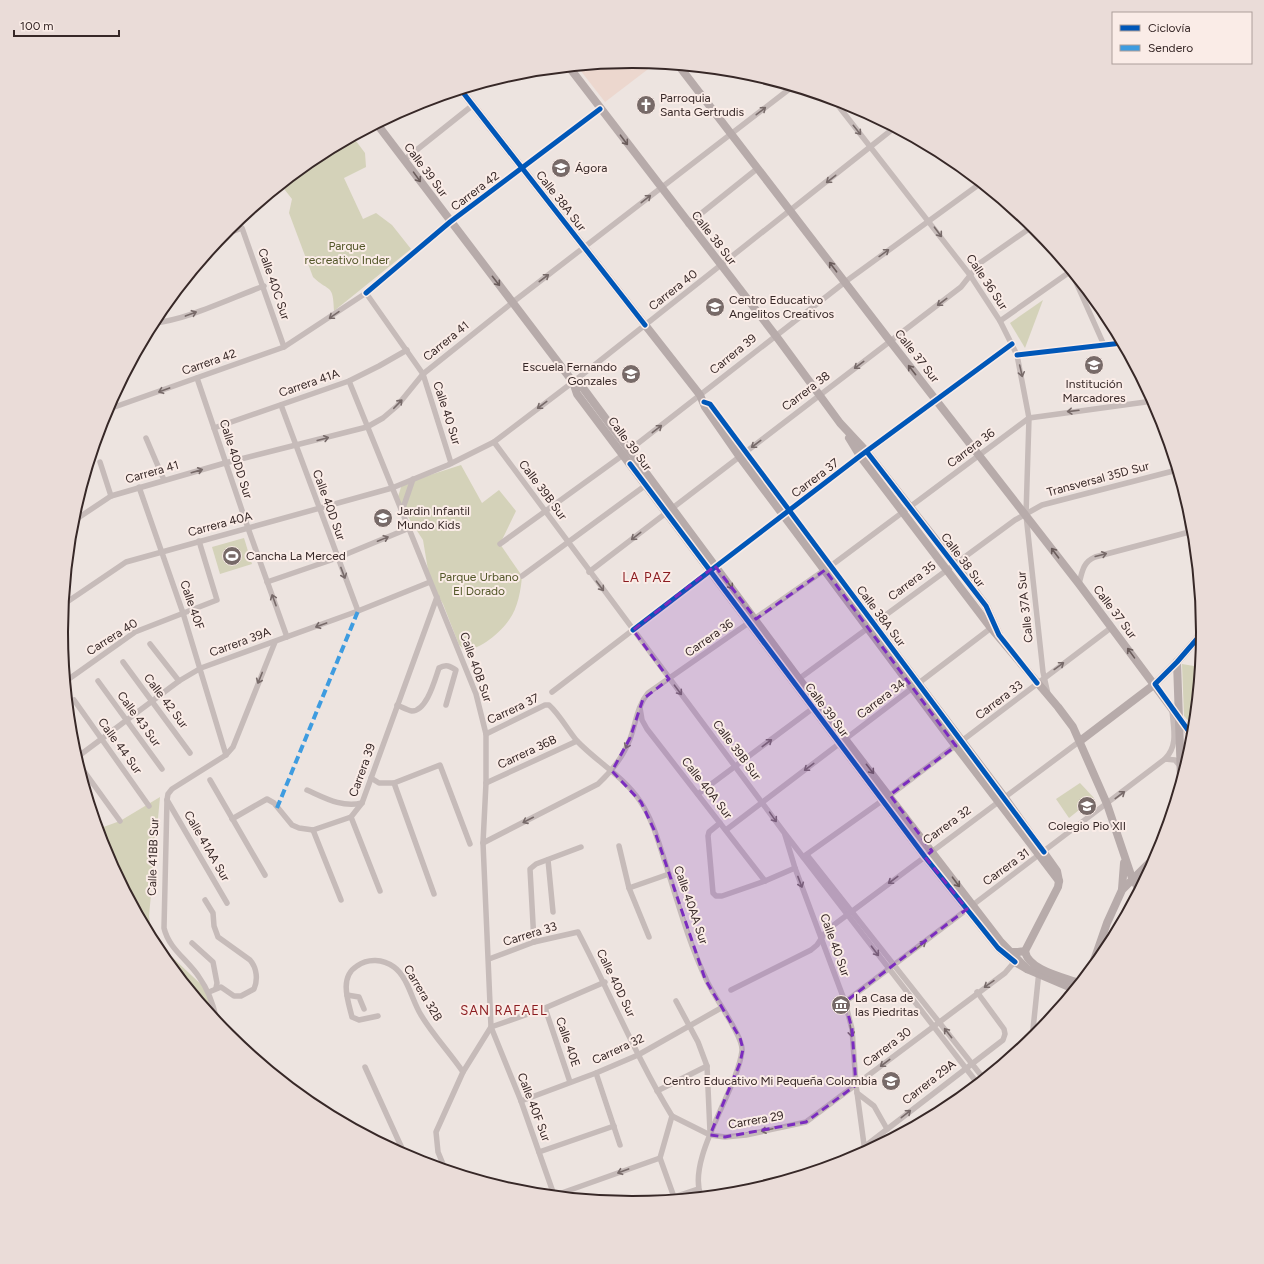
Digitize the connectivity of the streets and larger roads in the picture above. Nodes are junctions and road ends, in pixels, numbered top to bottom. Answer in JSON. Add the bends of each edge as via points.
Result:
{"nodes":[{"id":1,"x":682,"y":70,"type":"edge"},
{"id":2,"x":572,"y":71,"type":"edge"},
{"id":3,"x":788,"y":90,"type":"edge"},
{"id":4,"x":464,"y":94,"type":"edge"},
{"id":5,"x":473,"y":105,"type":"junction"},
{"id":6,"x":840,"y":108,"type":"edge"},
{"id":7,"x":600,"y":109,"type":"junction"},
{"id":8,"x":380,"y":128,"type":"edge"},
{"id":9,"x":890,"y":131,"type":"edge"},
{"id":10,"x":732,"y":134,"type":"junction"},
{"id":11,"x":871,"y":147,"type":"junction"},
{"id":12,"x":404,"y":160,"type":"junction"},
{"id":13,"x":522,"y":168,"type":"junction"},
{"id":14,"x":758,"y":168,"type":"junction"},
{"id":15,"x":977,"y":186,"type":"edge"},
{"id":16,"x":660,"y":188,"type":"junction"},
{"id":17,"x":791,"y":210,"type":"junction"},
{"id":18,"x":929,"y":220,"type":"junction"},
{"id":19,"x":450,"y":222,"type":"junction"},
{"id":20,"x":688,"y":224,"type":"junction"},
{"id":21,"x":236,"y":230,"type":"edge"},
{"id":22,"x":1028,"y":230,"type":"edge"},
{"id":23,"x":584,"y":247,"type":"junction"},
{"id":24,"x":721,"y":266,"type":"junction"},
{"id":25,"x":1067,"y":274,"type":"edge"},
{"id":26,"x":970,"y":275,"type":"junction"},
{"id":27,"x":845,"y":282,"type":"junction"},
{"id":28,"x":264,"y":286,"type":"junction"},
{"id":29,"x":1079,"y":289,"type":"edge"},
{"id":30,"x":366,"y":293,"type":"junction"},
{"id":31,"x":513,"y":302,"type":"junction"},
{"id":32,"x":1000,"y":321,"type":"junction"},
{"id":33,"x":161,"y":322,"type":"edge"},
{"id":34,"x":645,"y":325,"type":"junction"},
{"id":35,"x":775,"y":335,"type":"junction"},
{"id":36,"x":890,"y":341,"type":"junction"},
{"id":37,"x":1012,"y":344,"type":"junction"},
{"id":38,"x":1116,"y":344,"type":"edge"},
{"id":39,"x":1104,"y":345,"type":"junction"},
{"id":40,"x":284,"y":347,"type":"junction"},
{"id":41,"x":407,"y":350,"type":"junction"},
{"id":42,"x":1017,"y":355,"type":"junction"},
{"id":43,"x":423,"y":374,"type":"junction"},
{"id":44,"x":197,"y":378,"type":"junction"},
{"id":45,"x":349,"y":381,"type":"junction"},
{"id":46,"x":573,"y":382,"type":"junction"},
{"id":47,"x":819,"y":396,"type":"junction"},
{"id":48,"x":702,"y":399,"type":"junction"},
{"id":49,"x":936,"y":401,"type":"junction"},
{"id":50,"x":1147,"y":402,"type":"edge"},
{"id":51,"x":282,"y":405,"type":"junction"},
{"id":52,"x":115,"y":407,"type":"edge"},
{"id":53,"x":1029,"y":418,"type":"junction"},
{"id":54,"x":367,"y":427,"type":"junction"},
{"id":55,"x":214,"y":428,"type":"junction"},
{"id":56,"x":146,"y":438,"type":"dead end"},
{"id":57,"x":494,"y":442,"type":"junction"},
{"id":58,"x":296,"y":446,"type":"junction"},
{"id":59,"x":626,"y":453,"type":"junction"},
{"id":60,"x":742,"y":454,"type":"junction"},
{"id":61,"x":863,"y":454,"type":"junction"},
{"id":62,"x":978,"y":455,"type":"junction"},
{"id":63,"x":100,"y":462,"type":"dead end"},
{"id":64,"x":225,"y":463,"type":"junction"},
{"id":65,"x":451,"y":463,"type":"junction"},
{"id":66,"x":1172,"y":471,"type":"edge"},
{"id":67,"x":413,"y":479,"type":"junction"},
{"id":68,"x":164,"y":480,"type":"junction"},
{"id":69,"x":646,"y":485,"type":"junction"},
{"id":70,"x":139,"y":487,"type":"junction"},
{"id":71,"x":392,"y":488,"type":"junction"},
{"id":72,"x":111,"y":496,"type":"junction"},
{"id":73,"x":910,"y":507,"type":"junction"},
{"id":74,"x":319,"y":509,"type":"junction"},
{"id":75,"x":670,"y":510,"type":"junction"},
{"id":76,"x":545,"y":512,"type":"junction"},
{"id":77,"x":903,"y":512,"type":"junction"},
{"id":78,"x":786,"y":513,"type":"junction"},
{"id":79,"x":401,"y":514,"type":"junction"},
{"id":80,"x":1026,"y":515,"type":"junction"},
{"id":81,"x":80,"y":517,"type":"edge"},
{"id":82,"x":248,"y":528,"type":"junction"},
{"id":83,"x":407,"y":529,"type":"junction"},
{"id":84,"x":1187,"y":532,"type":"edge"},
{"id":85,"x":199,"y":541,"type":"junction"},
{"id":86,"x":568,"y":542,"type":"junction"},
{"id":87,"x":500,"y":544,"type":"dead end"},
{"id":88,"x":162,"y":551,"type":"junction"},
{"id":89,"x":337,"y":558,"type":"junction"},
{"id":90,"x":954,"y":563,"type":"junction"},
{"id":91,"x":713,"y":568,"type":"junction"},
{"id":92,"x":827,"y":568,"type":"junction"},
{"id":93,"x":947,"y":568,"type":"junction"},
{"id":94,"x":590,"y":572,"type":"junction"},
{"id":95,"x":522,"y":576,"type":"dead end"},
{"id":96,"x":268,"y":582,"type":"junction"},
{"id":97,"x":430,"y":582,"type":"junction"},
{"id":98,"x":1079,"y":584,"type":"junction"},
{"id":99,"x":437,"y":597,"type":"junction"},
{"id":100,"x":69,"y":601,"type":"edge"},
{"id":101,"x":358,"y":611,"type":"junction"},
{"id":102,"x":183,"y":613,"type":"junction"},
{"id":103,"x":752,"y":621,"type":"junction"},
{"id":104,"x":871,"y":625,"type":"junction"},
{"id":105,"x":1112,"y":627,"type":"junction"},
{"id":106,"x":991,"y":628,"type":"junction"},
{"id":107,"x":633,"y":630,"type":"junction"},
{"id":108,"x":998,"y":635,"type":"junction"},
{"id":109,"x":287,"y":637,"type":"junction"},
{"id":110,"x":1196,"y":640,"type":"edge"},
{"id":111,"x":274,"y":642,"type":"junction"},
{"id":112,"x":150,"y":644,"type":"dead end"},
{"id":113,"x":123,"y":662,"type":"dead end"},
{"id":114,"x":1177,"y":662,"type":"junction"},
{"id":115,"x":201,"y":668,"type":"junction"},
{"id":116,"x":70,"y":678,"type":"edge"},
{"id":117,"x":670,"y":679,"type":"junction"},
{"id":118,"x":179,"y":680,"type":"junction"},
{"id":119,"x":98,"y":681,"type":"dead end"},
{"id":120,"x":797,"y":681,"type":"junction"},
{"id":121,"x":1041,"y":681,"type":"junction"},
{"id":122,"x":1155,"y":684,"type":"junction"},
{"id":123,"x":916,"y":686,"type":"junction"},
{"id":124,"x":552,"y":692,"type":"dead end"},
{"id":125,"x":74,"y":700,"type":"dead end"},
{"id":126,"x":152,"y":701,"type":"junction"},
{"id":127,"x":397,"y":705,"type":"junction"},
{"id":128,"x":446,"y":705,"type":"dead end"},
{"id":129,"x":550,"y":706,"type":"joint"},
{"id":130,"x":640,"y":706,"type":"junction"},
{"id":131,"x":816,"y":706,"type":"junction"},
{"id":132,"x":1172,"y":708,"type":"junction"},
{"id":133,"x":1178,"y":718,"type":"junction"},
{"id":134,"x":126,"y":720,"type":"junction"},
{"id":135,"x":1187,"y":730,"type":"edge"},
{"id":136,"x":486,"y":734,"type":"junction"},
{"id":137,"x":101,"y":739,"type":"junction"},
{"id":138,"x":577,"y":741,"type":"junction"},
{"id":139,"x":843,"y":741,"type":"junction"},
{"id":140,"x":1080,"y":741,"type":"junction"},
{"id":141,"x":959,"y":744,"type":"junction"},
{"id":142,"x":190,"y":753,"type":"dead end"},
{"id":143,"x":82,"y":754,"type":"edge"},
{"id":144,"x":226,"y":755,"type":"junction"},
{"id":145,"x":1166,"y":759,"type":"junction"},
{"id":146,"x":1181,"y":761,"type":"edge"},
{"id":147,"x":1180,"y":765,"type":"edge"},
{"id":148,"x":735,"y":766,"type":"junction"},
{"id":149,"x":162,"y":769,"type":"dead end"},
{"id":150,"x":612,"y":771,"type":"junction"},
{"id":151,"x":86,"y":774,"type":"edge"},
{"id":152,"x":371,"y":778,"type":"junction"},
{"id":153,"x":210,"y":780,"type":"dead end"},
{"id":154,"x":394,"y":783,"type":"junction"},
{"id":155,"x":486,"y":783,"type":"junction"},
{"id":156,"x":306,"y":790,"type":"dead end"},
{"id":157,"x":698,"y":794,"type":"junction"},
{"id":158,"x":886,"y":798,"type":"junction"},
{"id":159,"x":167,"y":800,"type":"junction"},
{"id":160,"x":1002,"y":800,"type":"junction"},
{"id":161,"x":762,"y":802,"type":"junction"},
{"id":162,"x":362,"y":803,"type":"junction"},
{"id":163,"x":1108,"y":804,"type":"junction"},
{"id":164,"x":149,"y":806,"type":"dead end"},
{"id":165,"x":351,"y":818,"type":"junction"},
{"id":166,"x":232,"y":819,"type":"junction"},
{"id":167,"x":120,"y":821,"type":"dead end"},
{"id":168,"x":720,"y":823,"type":"junction"},
{"id":169,"x":313,"y":830,"type":"junction"},
{"id":170,"x":726,"y":830,"type":"junction"},
{"id":171,"x":783,"y":831,"type":"junction"},
{"id":172,"x":483,"y":843,"type":"junction"},
{"id":173,"x":470,"y":844,"type":"dead end"},
{"id":174,"x":619,"y":846,"type":"dead end"},
{"id":175,"x":581,"y":847,"type":"dead end"},
{"id":176,"x":1123,"y":850,"type":"junction"},
{"id":177,"x":932,"y":851,"type":"junction"},
{"id":178,"x":1042,"y":854,"type":"junction"},
{"id":179,"x":805,"y":856,"type":"junction"},
{"id":180,"x":924,"y":857,"type":"junction"},
{"id":181,"x":548,"y":860,"type":"junction"},
{"id":182,"x":1145,"y":866,"type":"edge"},
{"id":183,"x":795,"y":868,"type":"junction"},
{"id":184,"x":669,"y":874,"type":"junction"},
{"id":185,"x":265,"y":875,"type":"dead end"},
{"id":186,"x":1132,"y":878,"type":"junction"},
{"id":187,"x":765,"y":881,"type":"junction"},
{"id":188,"x":1136,"y":885,"type":"edge"},
{"id":189,"x":629,"y":888,"type":"junction"},
{"id":190,"x":1133,"y":889,"type":"edge"},
{"id":191,"x":1122,"y":890,"type":"junction"},
{"id":192,"x":380,"y":891,"type":"dead end"},
{"id":193,"x":434,"y":894,"type":"dead end"},
{"id":194,"x":1119,"y":899,"type":"junction"},
{"id":195,"x":205,"y":900,"type":"dead end"},
{"id":196,"x":341,"y":900,"type":"dead end"},
{"id":197,"x":227,"y":902,"type":"dead end"},
{"id":198,"x":970,"y":907,"type":"junction"},
{"id":199,"x":553,"y":912,"type":"dead end"},
{"id":200,"x":850,"y":913,"type":"junction"},
{"id":201,"x":578,"y":932,"type":"joint"},
{"id":202,"x":649,"y":937,"type":"dead end"},
{"id":203,"x":822,"y":939,"type":"junction"},
{"id":204,"x":534,"y":942,"type":"junction"},
{"id":205,"x":192,"y":943,"type":"dead end"},
{"id":206,"x":1098,"y":949,"type":"edge"},
{"id":207,"x":1025,"y":951,"type":"junction"},
{"id":208,"x":1011,"y":952,"type":"junction"},
{"id":209,"x":489,"y":959,"type":"junction"},
{"id":210,"x":1016,"y":960,"type":"junction"},
{"id":211,"x":892,"y":968,"type":"junction"},
{"id":212,"x":1039,"y":971,"type":"junction"},
{"id":213,"x":1074,"y":981,"type":"edge"},
{"id":214,"x":605,"y":982,"type":"junction"},
{"id":215,"x":1070,"y":987,"type":"edge"},
{"id":216,"x":216,"y":988,"type":"junction"},
{"id":217,"x":731,"y":990,"type":"dead end"},
{"id":218,"x":208,"y":992,"type":"junction"},
{"id":219,"x":977,"y":992,"type":"junction"},
{"id":220,"x":346,"y":995,"type":"junction"},
{"id":221,"x":676,"y":1002,"type":"dead end"},
{"id":222,"x":845,"y":1002,"type":"junction"},
{"id":223,"x":545,"y":1008,"type":"junction"},
{"id":224,"x":721,"y":1008,"type":"junction"},
{"id":225,"x":364,"y":1009,"type":"dead end"},
{"id":226,"x":213,"y":1010,"type":"edge"},
{"id":227,"x":378,"y":1016,"type":"dead end"},
{"id":228,"x":939,"y":1022,"type":"junction"},
{"id":229,"x":491,"y":1027,"type":"junction"},
{"id":230,"x":689,"y":1027,"type":"junction"},
{"id":231,"x":933,"y":1027,"type":"junction"},
{"id":232,"x":1033,"y":1029,"type":"edge"},
{"id":233,"x":638,"y":1055,"type":"junction"},
{"id":234,"x":972,"y":1064,"type":"junction"},
{"id":235,"x":706,"y":1066,"type":"junction"},
{"id":236,"x":364,"y":1067,"type":"dead end"},
{"id":237,"x":966,"y":1068,"type":"junction"},
{"id":238,"x":463,"y":1072,"type":"junction"},
{"id":239,"x":596,"y":1073,"type":"junction"},
{"id":240,"x":981,"y":1075,"type":"edge"},
{"id":241,"x":975,"y":1079,"type":"edge"},
{"id":242,"x":570,"y":1082,"type":"junction"},
{"id":243,"x":856,"y":1084,"type":"junction"},
{"id":244,"x":657,"y":1091,"type":"junction"},
{"id":245,"x":857,"y":1093,"type":"junction"},
{"id":246,"x":520,"y":1101,"type":"junction"},
{"id":247,"x":672,"y":1116,"type":"junction"},
{"id":248,"x":806,"y":1122,"type":"joint"},
{"id":249,"x":614,"y":1126,"type":"junction"},
{"id":250,"x":887,"y":1129,"type":"junction"},
{"id":251,"x":710,"y":1135,"type":"junction"},
{"id":252,"x":873,"y":1142,"type":"edge"},
{"id":253,"x":620,"y":1145,"type":"dead end"},
{"id":254,"x":401,"y":1146,"type":"edge"},
{"id":255,"x":864,"y":1146,"type":"edge"},
{"id":256,"x":539,"y":1152,"type":"junction"},
{"id":257,"x":660,"y":1158,"type":"junction"},
{"id":258,"x":442,"y":1163,"type":"edge"},
{"id":259,"x":698,"y":1189,"type":"joint"},
{"id":260,"x":553,"y":1190,"type":"edge"},
{"id":261,"x":564,"y":1192,"type":"edge"},
{"id":262,"x":685,"y":1193,"type":"edge"},
{"id":263,"x":670,"y":1195,"type":"edge"}],
"edges":[{"from":1,"to":10,"type":"street","name":"Calle 37 Sur"},
{"from":2,"to":7,"type":"street","name":"Calle 38 Sur"},
{"from":10,"to":3,"type":"street","name":"Carrera 41","one_way":true},
{"from":4,"to":5,"type":"street","name":"Calle 38A Sur"},
{"from":5,"to":12,"type":"street"},
{"from":5,"to":13,"type":"street","name":"Calle 38A Sur"},
{"from":6,"to":11,"type":"street","name":"Calle 36 Sur","one_way":true},
{"from":7,"to":13,"type":"street","name":"Carrera 42"},
{"from":7,"to":16,"type":"street","name":"Calle 38 Sur","one_way":true},
{"from":8,"to":12,"type":"street","name":"Calle 39 Sur"},
{"from":9,"to":11,"type":"street","name":"Carrera 40"},
{"from":10,"to":14,"type":"street","name":"Calle 37 Sur"},
{"from":10,"to":16,"type":"street","name":"Carrera 41"},
{"from":11,"to":17,"type":"street","name":"Carrera 40","one_way":true},
{"from":11,"to":18,"type":"street","name":"Calle 36 Sur"},
{"from":12,"to":19,"type":"street","name":"Calle 39 Sur","one_way":true},
{"from":13,"to":19,"type":"street","name":"Carrera 42"},
{"from":13,"to":23,"type":"street","name":"Calle 38A Sur"},
{"from":14,"to":17,"type":"street","name":"Calle 37 Sur"},
{"from":14,"to":20,"type":"street"},
{"from":15,"to":18,"type":"street","name":"Carrera 39"},
{"from":16,"to":20,"type":"street","name":"Calle 38 Sur"},
{"from":23,"to":16,"type":"street","name":"Carrera 41","one_way":true},
{"from":17,"to":24,"type":"street","name":"Carrera 40"},
{"from":27,"to":17,"type":"street","name":"Calle 37 Sur","one_way":true},
{"from":18,"to":26,"type":"street","name":"Calle 36 Sur","one_way":true},
{"from":27,"to":18,"type":"street","name":"Carrera 39","one_way":true},
{"from":19,"to":30,"type":"street","name":"Carrera 42"},
{"from":19,"to":31,"type":"street","name":"Calle 39 Sur","one_way":true},
{"from":20,"to":24,"type":"street","name":"Calle 38 Sur"},
{"from":21,"to":28,"type":"street","name":"Calle 40C Sur","via":[[242,228]]},
{"from":22,"to":26,"type":"street","name":"Carrera 38","via":[[980,263]]},
{"from":31,"to":23,"type":"street","name":"Carrera 41","one_way":true},
{"from":23,"to":34,"type":"street","name":"Calle 38A Sur"},
{"from":24,"to":34,"type":"street","name":"Carrera 40"},
{"from":24,"to":35,"type":"street","name":"Calle 38 Sur"},
{"from":25,"to":32,"type":"street"},
{"from":26,"to":32,"type":"street","name":"Calle 36 Sur"},
{"from":26,"to":36,"type":"street","name":"Carrera 38","one_way":true,"via":[[961,287]]},
{"from":27,"to":35,"type":"street","name":"Carrera 39"},
{"from":27,"to":36,"type":"street","name":"Calle 37 Sur"},
{"from":33,"to":28,"type":"street","one_way":true},
{"from":28,"to":40,"type":"street","name":"Calle 40C Sur"},
{"from":29,"to":39,"type":"street"},
{"from":30,"to":40,"type":"street","name":"Carrera 42","one_way":true},
{"from":30,"to":41,"type":"street","name":"Calle 40 Sur"},
{"from":31,"to":43,"type":"street","name":"Carrera 41"},
{"from":31,"to":46,"type":"street","name":"Calle 39 Sur"},
{"from":32,"to":37,"type":"street","name":"Calle 36 Sur"},
{"from":34,"to":46,"type":"street","name":"Carrera 40"},
{"from":34,"to":48,"type":"street","name":"Calle 38A Sur"},
{"from":35,"to":47,"type":"street","name":"Calle 38 Sur"},
{"from":35,"to":48,"type":"street","name":"Carrera 39"},
{"from":36,"to":47,"type":"street","name":"Carrera 38","one_way":true},
{"from":49,"to":36,"type":"street","name":"Calle 37 Sur","one_way":true},
{"from":37,"to":42,"type":"street","name":"Calle 36 Sur"},
{"from":37,"to":49,"type":"street","name":"Carrera 37"},
{"from":38,"to":39,"type":"street"},
{"from":39,"to":42,"type":"street"},
{"from":40,"to":44,"type":"street","name":"Carrera 42"},
{"from":41,"to":43,"type":"street","name":"Calle 40 Sur"},
{"from":41,"to":45,"type":"street","name":"Carrera 41A"},
{"from":42,"to":53,"type":"street","name":"Calle 36 Sur","one_way":true},
{"from":54,"to":43,"type":"street","name":"Carrera 41","one_way":true,"via":[[397,406]]},
{"from":43,"to":65,"type":"street","name":"Calle 40 Sur"},
{"from":44,"to":52,"type":"street","name":"Carrera 42","one_way":true},
{"from":44,"to":55,"type":"street","name":"Calle 40DD Sur"},
{"from":45,"to":51,"type":"street","name":"Carrera 41A"},
{"from":45,"to":54,"type":"street","name":"Calle 40B Sur"},
{"from":46,"to":57,"type":"street","name":"Carrera 40","one_way":true},
{"from":46,"to":59,"type":"street","name":"Calle 39 Sur","via":[[577,394]]},
{"from":47,"to":60,"type":"street","name":"Carrera 38","one_way":true},
{"from":47,"to":61,"type":"street","name":"Calle 38 Sur"},
{"from":59,"to":48,"type":"street","name":"Carrera 39","one_way":true},
{"from":48,"to":60,"type":"street","name":"Calle 38A Sur","via":[[705,407]]},
{"from":49,"to":61,"type":"street","name":"Carrera 37"},
{"from":49,"to":62,"type":"street","name":"Calle 37 Sur"},
{"from":50,"to":53,"type":"street","one_way":true},
{"from":51,"to":55,"type":"street","name":"Carrera 41A"},
{"from":51,"to":58,"type":"street","name":"Calle 40D Sur"},
{"from":53,"to":62,"type":"street","name":"Carrera 36"},
{"from":53,"to":80,"type":"street","name":"Calle 36 Sur"},
{"from":58,"to":54,"type":"street","name":"Carrera 41","one_way":true},
{"from":54,"to":71,"type":"street","name":"Calle 40B Sur"},
{"from":55,"to":64,"type":"street","name":"Calle 40DD Sur"},
{"from":56,"to":68,"type":"street"},
{"from":57,"to":65,"type":"street","name":"Carrera 40"},
{"from":57,"to":76,"type":"street","name":"Calle 39B Sur"},
{"from":58,"to":64,"type":"street","name":"Carrera 41"},
{"from":58,"to":74,"type":"street","name":"Calle 40D Sur"},
{"from":59,"to":69,"type":"street","name":"Calle 39 Sur"},
{"from":59,"to":75,"type":"street","name":"Calle 39 Sur"},
{"from":59,"to":76,"type":"street","name":"Carrera 39"},
{"from":60,"to":75,"type":"street","name":"Carrera 38"},
{"from":60,"to":78,"type":"street","name":"Calle 38A Sur"},
{"from":61,"to":73,"type":"street","name":"Calle 38 Sur"},
{"from":61,"to":77,"type":"street","name":"Calle 38 Sur"},
{"from":61,"to":78,"type":"street","name":"Carrera 37"},
{"from":62,"to":73,"type":"street","name":"Carrera 36"},
{"from":62,"to":80,"type":"street","name":"Calle 37 Sur"},
{"from":63,"to":72,"type":"street"},
{"from":68,"to":64,"type":"street","name":"Carrera 41","one_way":true},
{"from":64,"to":82,"type":"street","name":"Calle 40DD Sur"},
{"from":65,"to":67,"type":"street","name":"Carrera 40"},
{"from":66,"to":80,"type":"street","name":"Transversal 35D Sur","via":[[1042,505]]},
{"from":67,"to":71,"type":"street","name":"Carrera 40"},
{"from":67,"to":79,"type":"street"},
{"from":68,"to":70,"type":"street","name":"Carrera 41"},
{"from":69,"to":75,"type":"street","name":"Calle 39 Sur"},
{"from":69,"to":86,"type":"street"},
{"from":70,"to":72,"type":"street","name":"Carrera 41"},
{"from":70,"to":88,"type":"street","name":"Calle 40F"},
{"from":71,"to":74,"type":"street","name":"Carrera 40A"},
{"from":71,"to":79,"type":"street","name":"Calle 40B Sur"},
{"from":72,"to":81,"type":"street","name":"Carrera 41"},
{"from":73,"to":77,"type":"street","name":"Carrera 36"},
{"from":73,"to":90,"type":"street","name":"Calle 38 Sur"},
{"from":74,"to":82,"type":"street","name":"Carrera 40A"},
{"from":74,"to":89,"type":"street","name":"Calle 40D Sur"},
{"from":75,"to":91,"type":"street","name":"Calle 39 Sur"},
{"from":75,"to":94,"type":"street","name":"Carrera 38","one_way":true},
{"from":76,"to":86,"type":"street","name":"Calle 39B Sur"},
{"from":76,"to":87,"type":"street","name":"Carrera 39"},
{"from":77,"to":92,"type":"street","name":"Carrera 36"},
{"from":77,"to":93,"type":"street","name":"Calle 38 Sur"},
{"from":78,"to":91,"type":"street","name":"Carrera 37"},
{"from":78,"to":92,"type":"street","name":"Calle 38A Sur"},
{"from":79,"to":83,"type":"street","name":"Calle 40B Sur"},
{"from":80,"to":90,"type":"street","name":"Carrera 35"},
{"from":98,"to":80,"type":"street","name":"Calle 37 Sur","one_way":true},
{"from":80,"to":121,"type":"street","name":"Calle 37A Sur"},
{"from":82,"to":85,"type":"street","name":"Carrera 40A"},
{"from":82,"to":96,"type":"street","name":"Calle 40DD Sur"},
{"from":89,"to":83,"type":"street","one_way":true},
{"from":83,"to":97,"type":"street","name":"Calle 40B Sur"},
{"from":98,"to":84,"type":"street","one_way":true,"via":[[1083,567],[1095,557]]},
{"from":85,"to":88,"type":"street","name":"Carrera 40A"},
{"from":85,"to":102,"type":"street","name":"Carrera 40","via":[[217,600]]},
{"from":86,"to":94,"type":"street","name":"Calle 39B Sur"},
{"from":86,"to":95,"type":"street"},
{"from":88,"to":100,"type":"street","name":"Carrera 40A","via":[[126,562]]},
{"from":88,"to":102,"type":"street","name":"Calle 40F"},
{"from":89,"to":96,"type":"street"},
{"from":89,"to":101,"type":"street","name":"Calle 40D Sur","one_way":true},
{"from":90,"to":93,"type":"street","name":"Carrera 35"},
{"from":90,"to":108,"type":"street","name":"Calle 38 Sur","via":[[986,606]]},
{"from":91,"to":103,"type":"street","name":"Calle 39 Sur","one_way":true},
{"from":91,"to":107,"type":"street","name":"Carrera 37"},
{"from":92,"to":103,"type":"street","name":"Carrera 36"},
{"from":92,"to":104,"type":"street","name":"Calle 38A Sur"},
{"from":93,"to":104,"type":"street","name":"Carrera 35"},
{"from":93,"to":106,"type":"street","name":"Calle 38 Sur"},
{"from":94,"to":107,"type":"street","name":"Calle 39B Sur","one_way":true},
{"from":109,"to":96,"type":"street","name":"Calle 40DD Sur","one_way":true},
{"from":97,"to":99,"type":"street","name":"Calle 40B Sur"},
{"from":97,"to":101,"type":"street","name":"Carrera 39A"},
{"from":98,"to":105,"type":"street","name":"Calle 37 Sur"},
{"from":99,"to":127,"type":"street","name":"Carrera 39"},
{"from":99,"to":136,"type":"street","name":"Calle 40B Sur","via":[[476,694]]},
{"from":101,"to":109,"type":"street","name":"Carrera 39A","one_way":true},
{"from":102,"to":115,"type":"street","name":"Calle 40F"},
{"from":102,"to":116,"type":"street","name":"Carrera 40","via":[[135,632]]},
{"from":103,"to":117,"type":"street","name":"Carrera 36"},
{"from":103,"to":120,"type":"street","name":"Calle 39 Sur"},
{"from":104,"to":120,"type":"street","name":"Carrera 35"},
{"from":104,"to":123,"type":"street","name":"Calle 38A Sur"},
{"from":121,"to":105,"type":"street","name":"Carrera 33","one_way":true},
{"from":122,"to":105,"type":"street","name":"Calle 37 Sur","one_way":true},
{"from":106,"to":108,"type":"street","name":"Calle 38 Sur"},
{"from":106,"to":123,"type":"street","name":"Carrera 34"},
{"from":107,"to":117,"type":"street","name":"Calle 39B Sur"},
{"from":107,"to":124,"type":"street","name":"Carrera 37"},
{"from":108,"to":121,"type":"street","name":"Calle 38 Sur"},
{"from":109,"to":111,"type":"street","name":"Carrera 39A"},
{"from":110,"to":114,"type":"street","name":"Carrera 32"},
{"from":111,"to":115,"type":"street","name":"Carrera 39A"},
{"from":111,"to":144,"type":"street","one_way":true,"via":[[233,747]]},
{"from":112,"to":118,"type":"street"},
{"from":113,"to":126,"type":"street","name":"Calle 42 Sur"},
{"from":114,"to":122,"type":"street","name":"Carrera 32"},
{"from":114,"to":133,"type":"street"},
{"from":115,"to":118,"type":"street","name":"Carrera 39A"},
{"from":115,"to":144,"type":"street","name":"Calle 40F"},
{"from":117,"to":130,"type":"street","name":"Carrera 36","via":[[648,693]]},
{"from":117,"to":148,"type":"street","name":"Calle 39B Sur","one_way":true},
{"from":118,"to":126,"type":"street","name":"Carrera 39A"},
{"from":119,"to":134,"type":"street","name":"Calle 43 Sur"},
{"from":120,"to":131,"type":"street","name":"Calle 39 Sur"},
{"from":121,"to":140,"type":"street","name":"Calle 38 Sur"},
{"from":121,"to":141,"type":"street","name":"Carrera 33"},
{"from":122,"to":132,"type":"street","name":"Calle 37 Sur"},
{"from":122,"to":140,"type":"street","name":"Carrera 32"},
{"from":123,"to":139,"type":"street","name":"Carrera 34"},
{"from":123,"to":141,"type":"street","name":"Calle 38A Sur"},
{"from":125,"to":137,"type":"street","name":"Calle 44 Sur"},
{"from":126,"to":134,"type":"street","name":"Carrera 39A"},
{"from":126,"to":142,"type":"street","name":"Calle 42 Sur"},
{"from":127,"to":128,"type":"street","via":[[412,711],[419,710],[425,703],[439,668],[450,666],[456,670]]},
{"from":127,"to":152,"type":"street","name":"Carrera 39"},
{"from":129,"to":136,"type":"street","name":"Carrera 37","via":[[545,705]]},
{"from":129,"to":138,"type":"street","name":"Calle 40AA Sur"},
{"from":130,"to":150,"type":"street","name":"Carrera 36","one_way":true,"via":[[630,738]]},
{"from":130,"to":157,"type":"street","name":"Calle 40A Sur","via":[[642,720],[647,729]]},
{"from":131,"to":139,"type":"street","name":"Calle 39 Sur"},
{"from":148,"to":131,"type":"street","one_way":true},
{"from":132,"to":133,"type":"street","name":"Calle 37 Sur"},
{"from":132,"to":145,"type":"street","via":[[1174,743],[1173,750]]},
{"from":133,"to":135,"type":"street","name":"Calle 37 Sur"},
{"from":133,"to":146,"type":"street"},
{"from":134,"to":137,"type":"street","name":"Carrera 39A"},
{"from":134,"to":149,"type":"street","name":"Calle 43 Sur"},
{"from":136,"to":155,"type":"street","name":"Calle 40B Sur"},
{"from":137,"to":143,"type":"street","name":"Carrera 39A"},
{"from":137,"to":164,"type":"street","name":"Calle 44 Sur"},
{"from":138,"to":150,"type":"street","name":"Calle 40AA Sur"},
{"from":138,"to":155,"type":"street","name":"Carrera 36B"},
{"from":139,"to":158,"type":"street","name":"Calle 39 Sur","one_way":true},
{"from":139,"to":161,"type":"street","name":"Carrera 34","one_way":true},
{"from":140,"to":160,"type":"street","name":"Carrera 32"},
{"from":140,"to":163,"type":"street","name":"Calle 38 Sur"},
{"from":141,"to":158,"type":"street","name":"Carrera 33"},
{"from":141,"to":160,"type":"street","name":"Calle 38A Sur"},
{"from":144,"to":159,"type":"street","via":[[172,789]]},
{"from":145,"to":147,"type":"street","via":[[1175,760]]},
{"from":163,"to":145,"type":"street","name":"Carrera 31","one_way":true},
{"from":148,"to":157,"type":"street"},
{"from":148,"to":161,"type":"street","name":"Calle 39B Sur"},
{"from":150,"to":172,"type":"street","name":"Carrera 36","one_way":true,"via":[[598,784]]},
{"from":150,"to":184,"type":"street","name":"Calle 40AA Sur","via":[[624,781],[640,802],[655,832]]},
{"from":151,"to":167,"type":"street"},
{"from":152,"to":154,"type":"street","via":[[379,783]]},
{"from":152,"to":162,"type":"street","name":"Carrera 39"},
{"from":153,"to":166,"type":"street"},
{"from":154,"to":173,"type":"street","via":[[440,765]]},
{"from":154,"to":193,"type":"street"},
{"from":155,"to":172,"type":"street","name":"Calle 40B Sur"},
{"from":156,"to":162,"type":"street","via":[[336,802],[354,805]]},
{"from":157,"to":168,"type":"street","name":"Calle 40A Sur"},
{"from":158,"to":177,"type":"street","name":"Calle 39 Sur"},
{"from":158,"to":179,"type":"street","name":"Carrera 33"},
{"from":158,"to":180,"type":"street","name":"Calle 39 Sur"},
{"from":159,"to":197,"type":"street","name":"Calle 41AA Sur"},
{"from":159,"to":218,"type":"street","name":"Calle 41BB Sur","via":[[164,928],[169,943],[199,976]]},
{"from":160,"to":177,"type":"street","name":"Carrera 32"},
{"from":160,"to":178,"type":"street","name":"Calle 38A Sur"},
{"from":161,"to":170,"type":"street","name":"Carrera 34"},
{"from":161,"to":171,"type":"street","name":"Calle 39B Sur","one_way":true},
{"from":162,"to":165,"type":"street","name":"Carrera 39"},
{"from":163,"to":176,"type":"street","name":"Calle 38 Sur"},
{"from":163,"to":178,"type":"street","name":"Carrera 31"},
{"from":165,"to":169,"type":"street"},
{"from":165,"to":192,"type":"street"},
{"from":166,"to":169,"type":"street","via":[[267,799],[274,803],[292,825]]},
{"from":166,"to":185,"type":"street"},
{"from":168,"to":170,"type":"street","name":"Calle 40A Sur"},
{"from":168,"to":187,"type":"street","via":[[708,836],[714,894],[722,896]]},
{"from":169,"to":196,"type":"street"},
{"from":170,"to":187,"type":"street","name":"Calle 40A Sur"},
{"from":171,"to":179,"type":"street","name":"Calle 39B Sur"},
{"from":171,"to":183,"type":"street","name":"Calle 40 Sur"},
{"from":172,"to":209,"type":"street","name":"Calle 40B Sur"},
{"from":174,"to":189,"type":"street"},
{"from":175,"to":181,"type":"street"},
{"from":176,"to":186,"type":"street","name":"Calle 38 Sur"},
{"from":176,"to":191,"type":"street"},
{"from":177,"to":180,"type":"street","name":"Carrera 32"},
{"from":177,"to":198,"type":"street","name":"Calle 39 Sur","one_way":true},
{"from":178,"to":198,"type":"street","name":"Carrera 31"},
{"from":178,"to":207,"type":"street","name":"Calle 38A Sur","via":[[1057,871],[1059,881]]},
{"from":179,"to":200,"type":"street","name":"Calle 39B Sur"},
{"from":180,"to":198,"type":"street","name":"Calle 39 Sur"},
{"from":180,"to":200,"type":"street","name":"Carrera 32","one_way":true},
{"from":181,"to":199,"type":"street"},
{"from":181,"to":204,"type":"street","via":[[530,869]]},
{"from":182,"to":186,"type":"street"},
{"from":183,"to":187,"type":"street"},
{"from":183,"to":203,"type":"street","name":"Calle 40 Sur","one_way":true},
{"from":184,"to":189,"type":"street"},
{"from":184,"to":224,"type":"street","name":"Calle 40AA Sur","via":[[706,979]]},
{"from":186,"to":188,"type":"street","name":"Calle 38 Sur"},
{"from":186,"to":191,"type":"street"},
{"from":189,"to":202,"type":"street"},
{"from":190,"to":194,"type":"street","via":[[1128,890]]},
{"from":191,"to":194,"type":"street"},
{"from":194,"to":206,"type":"street"},
{"from":195,"to":216,"type":"street","via":[[213,913],[218,937],[250,960],[256,969],[256,983],[252,991],[234,996],[222,987]]},
{"from":198,"to":208,"type":"street","name":"Calle 39 Sur"},
{"from":198,"to":210,"type":"street","name":"Calle 39 Sur","via":[[998,948]]},
{"from":211,"to":198,"type":"street","name":"Carrera 31","one_way":true},
{"from":200,"to":203,"type":"street","name":"Carrera 32","via":[[827,930]]},
{"from":200,"to":211,"type":"street","name":"Calle 39B Sur"},
{"from":201,"to":204,"type":"street","name":"Carrera 33"},
{"from":201,"to":214,"type":"street","name":"Calle 40D Sur"},
{"from":203,"to":217,"type":"street","name":"Carrera 32","via":[[811,950]]},
{"from":203,"to":222,"type":"street","name":"Calle 40 Sur"},
{"from":204,"to":209,"type":"street","name":"Carrera 33"},
{"from":205,"to":216,"type":"street","via":[[213,962]]},
{"from":207,"to":208,"type":"street"},
{"from":207,"to":212,"type":"street","name":"Calle 39 Sur","via":[[1028,959]]},
{"from":208,"to":210,"type":"street","name":"Calle 39 Sur"},
{"from":209,"to":229,"type":"street","name":"Calle 40B Sur"},
{"from":210,"to":212,"type":"street","name":"Calle 39 Sur","via":[[1027,969]]},
{"from":210,"to":219,"type":"street","name":"Carrera 30","one_way":true,"via":[[1005,972]]},
{"from":211,"to":222,"type":"street","name":"Carrera 31"},
{"from":211,"to":228,"type":"street","name":"Calle 39B Sur"},
{"from":211,"to":231,"type":"street","name":"Calle 39B Sur"},
{"from":212,"to":213,"type":"street","name":"Calle 39 Sur"},
{"from":212,"to":215,"type":"street","name":"Calle 39 Sur"},
{"from":212,"to":232,"type":"street"},
{"from":214,"to":223,"type":"street"},
{"from":214,"to":233,"type":"street","name":"Calle 40D Sur"},
{"from":216,"to":218,"type":"street"},
{"from":218,"to":226,"type":"street","name":"Calle 41BB Sur"},
{"from":219,"to":228,"type":"street","name":"Carrera 30"},
{"from":219,"to":234,"type":"street","name":"Carrera 29A","via":[[1005,1034],[1003,1040]]},
{"from":220,"to":225,"type":"street","via":[[359,998]]},
{"from":220,"to":227,"type":"street","name":"Carrera 32B","via":[[352,1017],[359,1020]]},
{"from":220,"to":238,"type":"street","name":"Carrera 32B","via":[[348,976],[362,962],[385,962],[395,968],[421,1015]]},
{"from":221,"to":230,"type":"street"},
{"from":222,"to":243,"type":"street","name":"Calle 40 Sur","one_way":true,"via":[[852,1029]]},
{"from":223,"to":229,"type":"street"},
{"from":223,"to":242,"type":"street","name":"Calle 40E"},
{"from":224,"to":230,"type":"street","name":"Carrera 32"},
{"from":224,"to":251,"type":"street","name":"Calle 40AA Sur","via":[[740,1038],[743,1049],[740,1063]]},
{"from":228,"to":231,"type":"street","name":"Carrera 30"},
{"from":234,"to":228,"type":"street","name":"Calle 39B Sur","one_way":true},
{"from":229,"to":238,"type":"street"},
{"from":229,"to":246,"type":"street","name":"Calle 40F Sur"},
{"from":230,"to":233,"type":"street","name":"Carrera 32"},
{"from":230,"to":235,"type":"street","via":[[698,1042]]},
{"from":231,"to":237,"type":"street","name":"Calle 39B Sur"},
{"from":231,"to":243,"type":"street","name":"Carrera 30","one_way":true},
{"from":233,"to":239,"type":"street","name":"Carrera 32"},
{"from":233,"to":244,"type":"street","name":"Calle 40D Sur"},
{"from":234,"to":237,"type":"street","name":"Carrera 29A"},
{"from":234,"to":240,"type":"street","name":"Calle 39B Sur"},
{"from":235,"to":244,"type":"street"},
{"from":235,"to":251,"type":"street"},
{"from":236,"to":254,"type":"street"},
{"from":237,"to":241,"type":"street","name":"Calle 39B Sur"},
{"from":250,"to":237,"type":"street","name":"Carrera 29A","one_way":true},
{"from":238,"to":258,"type":"street","via":[[436,1132],[438,1152]]},
{"from":239,"to":242,"type":"street","name":"Carrera 32"},
{"from":239,"to":249,"type":"street","name":"Calle 40E"},
{"from":242,"to":246,"type":"street","name":"Carrera 32"},
{"from":243,"to":245,"type":"street","name":"Calle 40 Sur"},
{"from":243,"to":248,"type":"street","name":"Carrera 30"},
{"from":244,"to":247,"type":"street","name":"Calle 40D Sur"},
{"from":245,"to":250,"type":"street","via":[[874,1106]]},
{"from":245,"to":255,"type":"street","name":"Calle 40 Sur"},
{"from":246,"to":256,"type":"street","name":"Calle 40F Sur"},
{"from":247,"to":251,"type":"street"},
{"from":247,"to":257,"type":"street"},
{"from":248,"to":251,"type":"street","name":"Carrera 29","one_way":true,"via":[[746,1135]]},
{"from":249,"to":253,"type":"street","name":"Calle 40E"},
{"from":249,"to":256,"type":"street"},
{"from":250,"to":252,"type":"street","name":"Carrera 29A"},
{"from":251,"to":259,"type":"street","via":[[699,1171]]},
{"from":256,"to":260,"type":"street","name":"Calle 40F Sur"},
{"from":257,"to":261,"type":"street","one_way":true},
{"from":257,"to":263,"type":"street"},
{"from":259,"to":262,"type":"street"}]}
